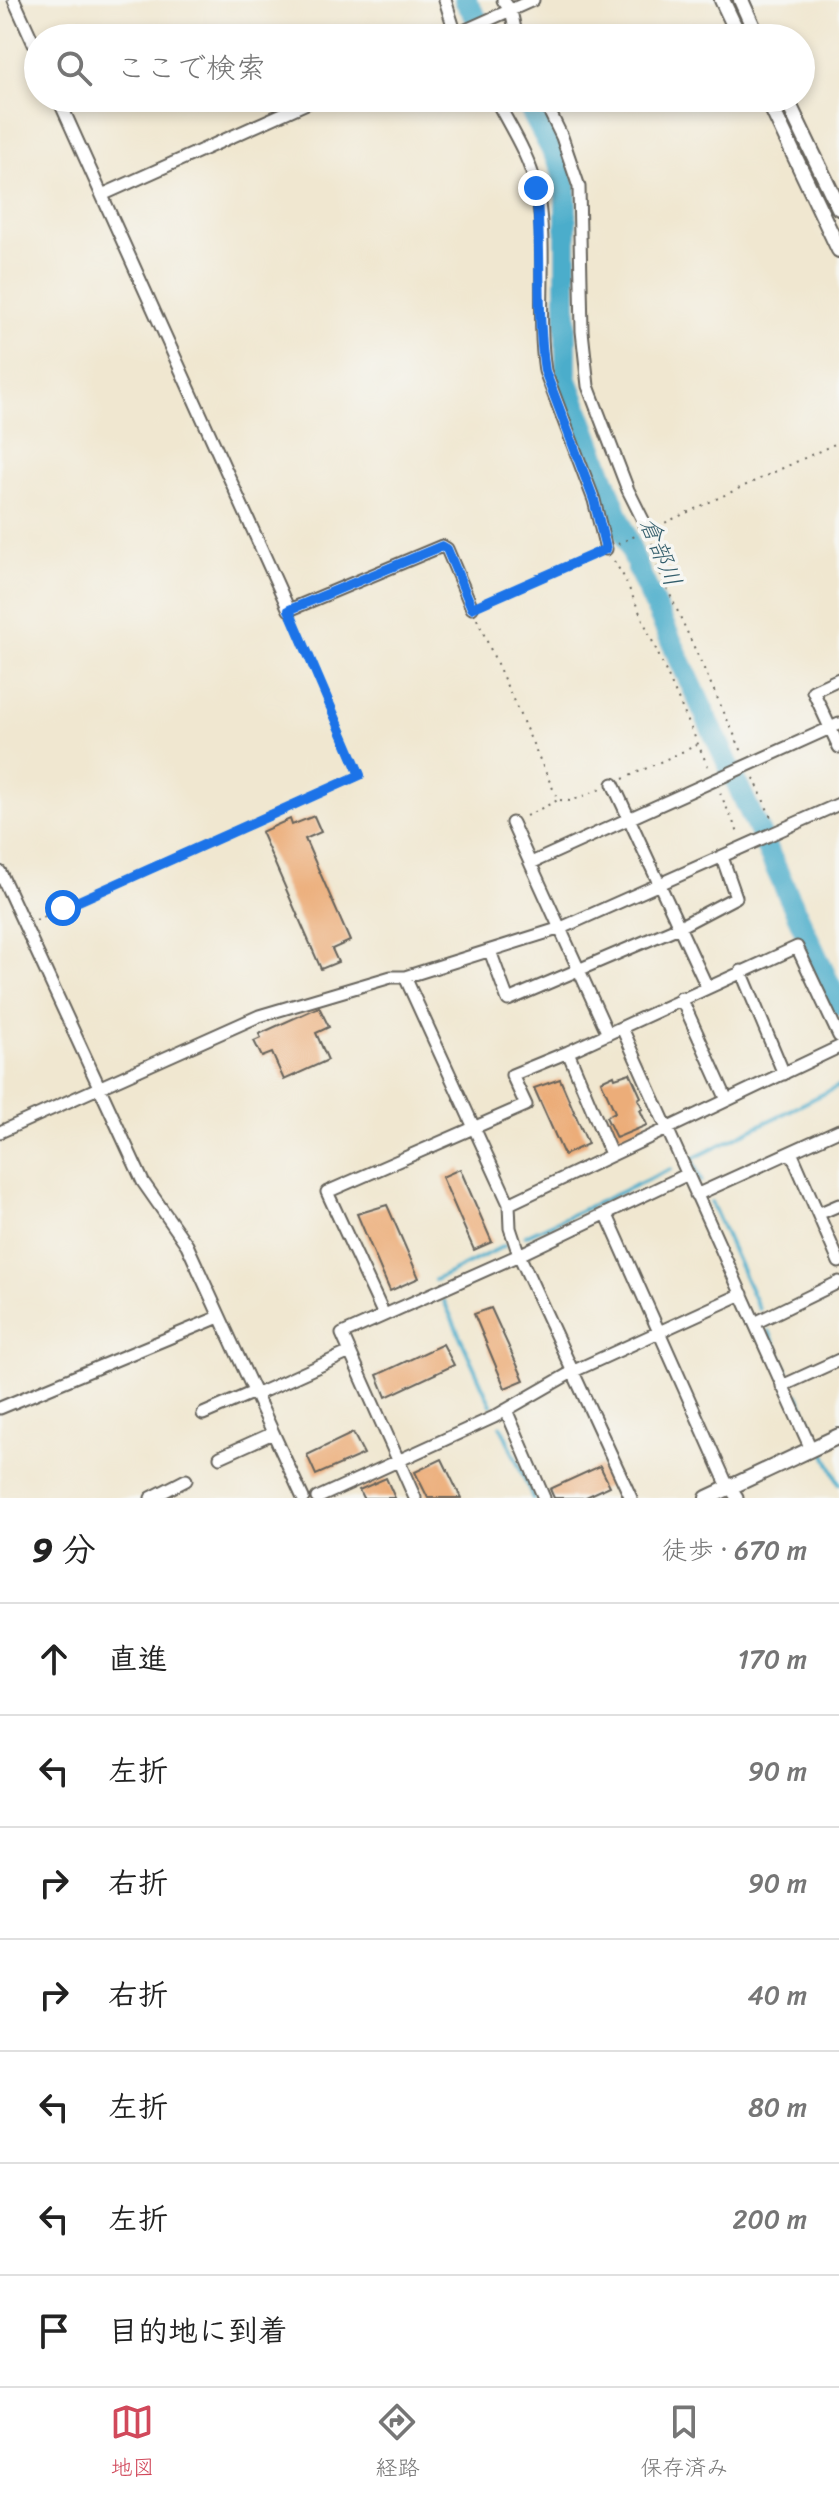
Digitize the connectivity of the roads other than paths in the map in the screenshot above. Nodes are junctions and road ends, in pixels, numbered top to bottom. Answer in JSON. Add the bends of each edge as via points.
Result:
{"nodes":[{"id":1,"x":14,"y":0,"type":"edge"},
{"id":2,"x":445,"y":0,"type":"edge"},
{"id":3,"x":503,"y":0,"type":"edge"},
{"id":4,"x":533,"y":0,"type":"edge"},
{"id":5,"x":722,"y":0,"type":"edge"},
{"id":6,"x":741,"y":0,"type":"edge"},
{"id":7,"x":511,"y":11,"type":"junction"},
{"id":8,"x":25,"y":24,"type":"edge"},
{"id":9,"x":452,"y":24,"type":"edge"},
{"id":10,"x":482,"y":24,"type":"edge"},
{"id":11,"x":514,"y":24,"type":"edge"},
{"id":12,"x":733,"y":24,"type":"edge"},
{"id":13,"x":752,"y":24,"type":"edge"},
{"id":14,"x":64,"y":112,"type":"edge"},
{"id":15,"x":287,"y":112,"type":"edge"},
{"id":16,"x":502,"y":112,"type":"edge"},
{"id":17,"x":550,"y":112,"type":"edge"},
{"id":18,"x":774,"y":112,"type":"edge"},
{"id":19,"x":793,"y":112,"type":"edge"},
{"id":20,"x":102,"y":195,"type":"junction"},
{"id":21,"x":839,"y":208,"type":"edge"},
{"id":22,"x":839,"y":250,"type":"edge"},
{"id":23,"x":646,"y":531,"type":"road end"},
{"id":24,"x":611,"y":547,"type":"road end"},
{"id":25,"x":472,"y":608,"type":"road end"},
{"id":26,"x":839,"y":679,"type":"edge"},
{"id":27,"x":834,"y":726,"type":"edge"},
{"id":28,"x":839,"y":747,"type":"edge"},
{"id":29,"x":613,"y":784,"type":"road end"},
{"id":30,"x":839,"y":804,"type":"edge"},
{"id":31,"x":629,"y":818,"type":"junction"},
{"id":32,"x":512,"y":823,"type":"road end"},
{"id":33,"x":722,"y":857,"type":"junction"},
{"id":34,"x":531,"y":863,"type":"junction"},
{"id":35,"x":0,"y":872,"type":"edge"},
{"id":36,"x":659,"y":885,"type":"junction"},
{"id":37,"x":679,"y":927,"type":"junction"},
{"id":38,"x":561,"y":928,"type":"junction"},
{"id":39,"x":490,"y":951,"type":"junction"},
{"id":40,"x":579,"y":970,"type":"junction"},
{"id":41,"x":741,"y":971,"type":"junction"},
{"id":42,"x":405,"y":977,"type":"junction"},
{"id":43,"x":707,"y":987,"type":"junction"},
{"id":44,"x":681,"y":998,"type":"junction"},
{"id":45,"x":622,"y":1028,"type":"junction"},
{"id":46,"x":608,"y":1034,"type":"junction"},
{"id":47,"x":839,"y":1036,"type":"edge"},
{"id":48,"x":839,"y":1047,"type":"edge"},
{"id":49,"x":568,"y":1052,"type":"junction"},
{"id":50,"x":784,"y":1074,"type":"junction"},
{"id":51,"x":98,"y":1089,"type":"junction"},
{"id":52,"x":727,"y":1100,"type":"junction"},
{"id":53,"x":475,"y":1127,"type":"junction"},
{"id":54,"x":667,"y":1130,"type":"junction"},
{"id":55,"x":839,"y":1130,"type":"edge"},
{"id":56,"x":0,"y":1132,"type":"edge"},
{"id":57,"x":791,"y":1152,"type":"junction"},
{"id":58,"x":611,"y":1154,"type":"junction"},
{"id":59,"x":686,"y":1175,"type":"junction"},
{"id":60,"x":696,"y":1195,"type":"junction"},
{"id":61,"x":509,"y":1204,"type":"junction"},
{"id":62,"x":839,"y":1205,"type":"edge"},
{"id":63,"x":606,"y":1213,"type":"junction"},
{"id":64,"x":818,"y":1214,"type":"junction"},
{"id":65,"x":519,"y":1255,"type":"junction"},
{"id":66,"x":839,"y":1262,"type":"edge"},
{"id":67,"x":839,"y":1282,"type":"edge"},
{"id":68,"x":742,"y":1294,"type":"junction"},
{"id":69,"x":384,"y":1315,"type":"junction"},
{"id":70,"x":219,"y":1317,"type":"junction"},
{"id":71,"x":755,"y":1323,"type":"junction"},
{"id":72,"x":658,"y":1331,"type":"junction"},
{"id":73,"x":350,"y":1352,"type":"junction"},
{"id":74,"x":839,"y":1360,"type":"edge"},
{"id":75,"x":574,"y":1371,"type":"junction"},
{"id":76,"x":782,"y":1386,"type":"junction"},
{"id":77,"x":254,"y":1394,"type":"junction"},
{"id":78,"x":0,"y":1408,"type":"edge"},
{"id":79,"x":506,"y":1410,"type":"junction"},
{"id":80,"x":203,"y":1414,"type":"dead end"},
{"id":81,"x":273,"y":1433,"type":"junction"},
{"id":82,"x":839,"y":1436,"type":"edge"},
{"id":83,"x":811,"y":1449,"type":"junction"},
{"id":84,"x":220,"y":1457,"type":"dead end"},
{"id":85,"x":398,"y":1462,"type":"junction"},
{"id":86,"x":186,"y":1480,"type":"dead end"},
{"id":87,"x":734,"y":1492,"type":"edge"},
{"id":88,"x":299,"y":1497,"type":"edge"},
{"id":89,"x":151,"y":1498,"type":"edge"},
{"id":90,"x":317,"y":1498,"type":"edge"},
{"id":91,"x":415,"y":1498,"type":"edge"},
{"id":92,"x":544,"y":1498,"type":"edge"},
{"id":93,"x":631,"y":1498,"type":"edge"},
{"id":94,"x":707,"y":1498,"type":"edge"}],
"edges":[{"from":1,"to":8,"type":"street"},
{"from":2,"to":9,"type":"street"},
{"from":3,"to":7,"type":"street"},
{"from":4,"to":7,"type":"street"},
{"from":5,"to":12,"type":"street"},
{"from":6,"to":13,"type":"street"},
{"from":7,"to":10,"type":"street"},
{"from":7,"to":11,"type":"street"},
{"from":14,"to":20,"type":"street"},
{"from":15,"to":20,"type":"street"},
{"from":16,"to":24,"type":"street","via":[[536,188],[545,371]]},
{"from":17,"to":23,"type":"street","via":[[579,187],[588,386]]},
{"from":18,"to":22,"type":"street"},
{"from":19,"to":21,"type":"street"},
{"from":20,"to":25,"type":"street","via":[[289,610],[442,546]]},
{"from":26,"to":27,"type":"street","via":[[813,691]]},
{"from":27,"to":28,"type":"street"},
{"from":27,"to":31,"type":"street"},
{"from":29,"to":31,"type":"street"},
{"from":30,"to":33,"type":"street"},
{"from":31,"to":34,"type":"street"},
{"from":31,"to":36,"type":"street"},
{"from":32,"to":34,"type":"street"},
{"from":33,"to":36,"type":"street"},
{"from":33,"to":37,"type":"street","via":[[736,897]]},
{"from":34,"to":38,"type":"street"},
{"from":35,"to":51,"type":"street"},
{"from":36,"to":37,"type":"street"},
{"from":36,"to":38,"type":"street"},
{"from":37,"to":40,"type":"street"},
{"from":37,"to":43,"type":"street"},
{"from":38,"to":39,"type":"street"},
{"from":38,"to":40,"type":"street"},
{"from":39,"to":40,"type":"street","via":[[508,1000]]},
{"from":39,"to":42,"type":"street"},
{"from":40,"to":46,"type":"street"},
{"from":41,"to":43,"type":"street"},
{"from":41,"to":47,"type":"street","via":[[797,947]]},
{"from":41,"to":50,"type":"street"},
{"from":42,"to":51,"type":"street","via":[[259,1016]]},
{"from":42,"to":53,"type":"street"},
{"from":43,"to":44,"type":"street"},
{"from":44,"to":45,"type":"street"},
{"from":44,"to":52,"type":"street"},
{"from":45,"to":46,"type":"street"},
{"from":45,"to":54,"type":"street"},
{"from":46,"to":49,"type":"street"},
{"from":48,"to":50,"type":"street"},
{"from":49,"to":53,"type":"street","via":[[512,1075],[526,1105]]},
{"from":49,"to":58,"type":"street"},
{"from":50,"to":52,"type":"street"},
{"from":51,"to":56,"type":"street"},
{"from":51,"to":70,"type":"street","via":[[143,1182],[187,1245]]},
{"from":52,"to":54,"type":"street"},
{"from":53,"to":61,"type":"street"},
{"from":53,"to":69,"type":"street","via":[[327,1192]]},
{"from":54,"to":58,"type":"street"},
{"from":54,"to":59,"type":"street"},
{"from":55,"to":57,"type":"street"},
{"from":57,"to":60,"type":"street"},
{"from":57,"to":64,"type":"street"},
{"from":58,"to":61,"type":"street"},
{"from":59,"to":60,"type":"street"},
{"from":59,"to":63,"type":"street"},
{"from":60,"to":68,"type":"street"},
{"from":61,"to":65,"type":"street"},
{"from":62,"to":64,"type":"street"},
{"from":63,"to":65,"type":"street"},
{"from":63,"to":72,"type":"street"},
{"from":64,"to":66,"type":"street"},
{"from":65,"to":69,"type":"street"},
{"from":65,"to":75,"type":"street"},
{"from":67,"to":71,"type":"street"},
{"from":68,"to":71,"type":"street"},
{"from":68,"to":72,"type":"street"},
{"from":69,"to":73,"type":"street","via":[[342,1334]]},
{"from":70,"to":77,"type":"street"},
{"from":70,"to":78,"type":"street"},
{"from":71,"to":76,"type":"street"},
{"from":72,"to":75,"type":"street"},
{"from":72,"to":87,"type":"street"},
{"from":73,"to":77,"type":"street"},
{"from":73,"to":85,"type":"street"},
{"from":74,"to":76,"type":"street"},
{"from":75,"to":79,"type":"street"},
{"from":75,"to":93,"type":"street"},
{"from":76,"to":83,"type":"street"},
{"from":77,"to":80,"type":"street"},
{"from":77,"to":81,"type":"street"},
{"from":79,"to":85,"type":"street"},
{"from":79,"to":92,"type":"street"},
{"from":81,"to":84,"type":"street"},
{"from":81,"to":88,"type":"street"},
{"from":82,"to":83,"type":"street"},
{"from":83,"to":87,"type":"street"},
{"from":85,"to":90,"type":"street"},
{"from":85,"to":91,"type":"street"},
{"from":86,"to":89,"type":"street"},
{"from":87,"to":94,"type":"street"}]}
